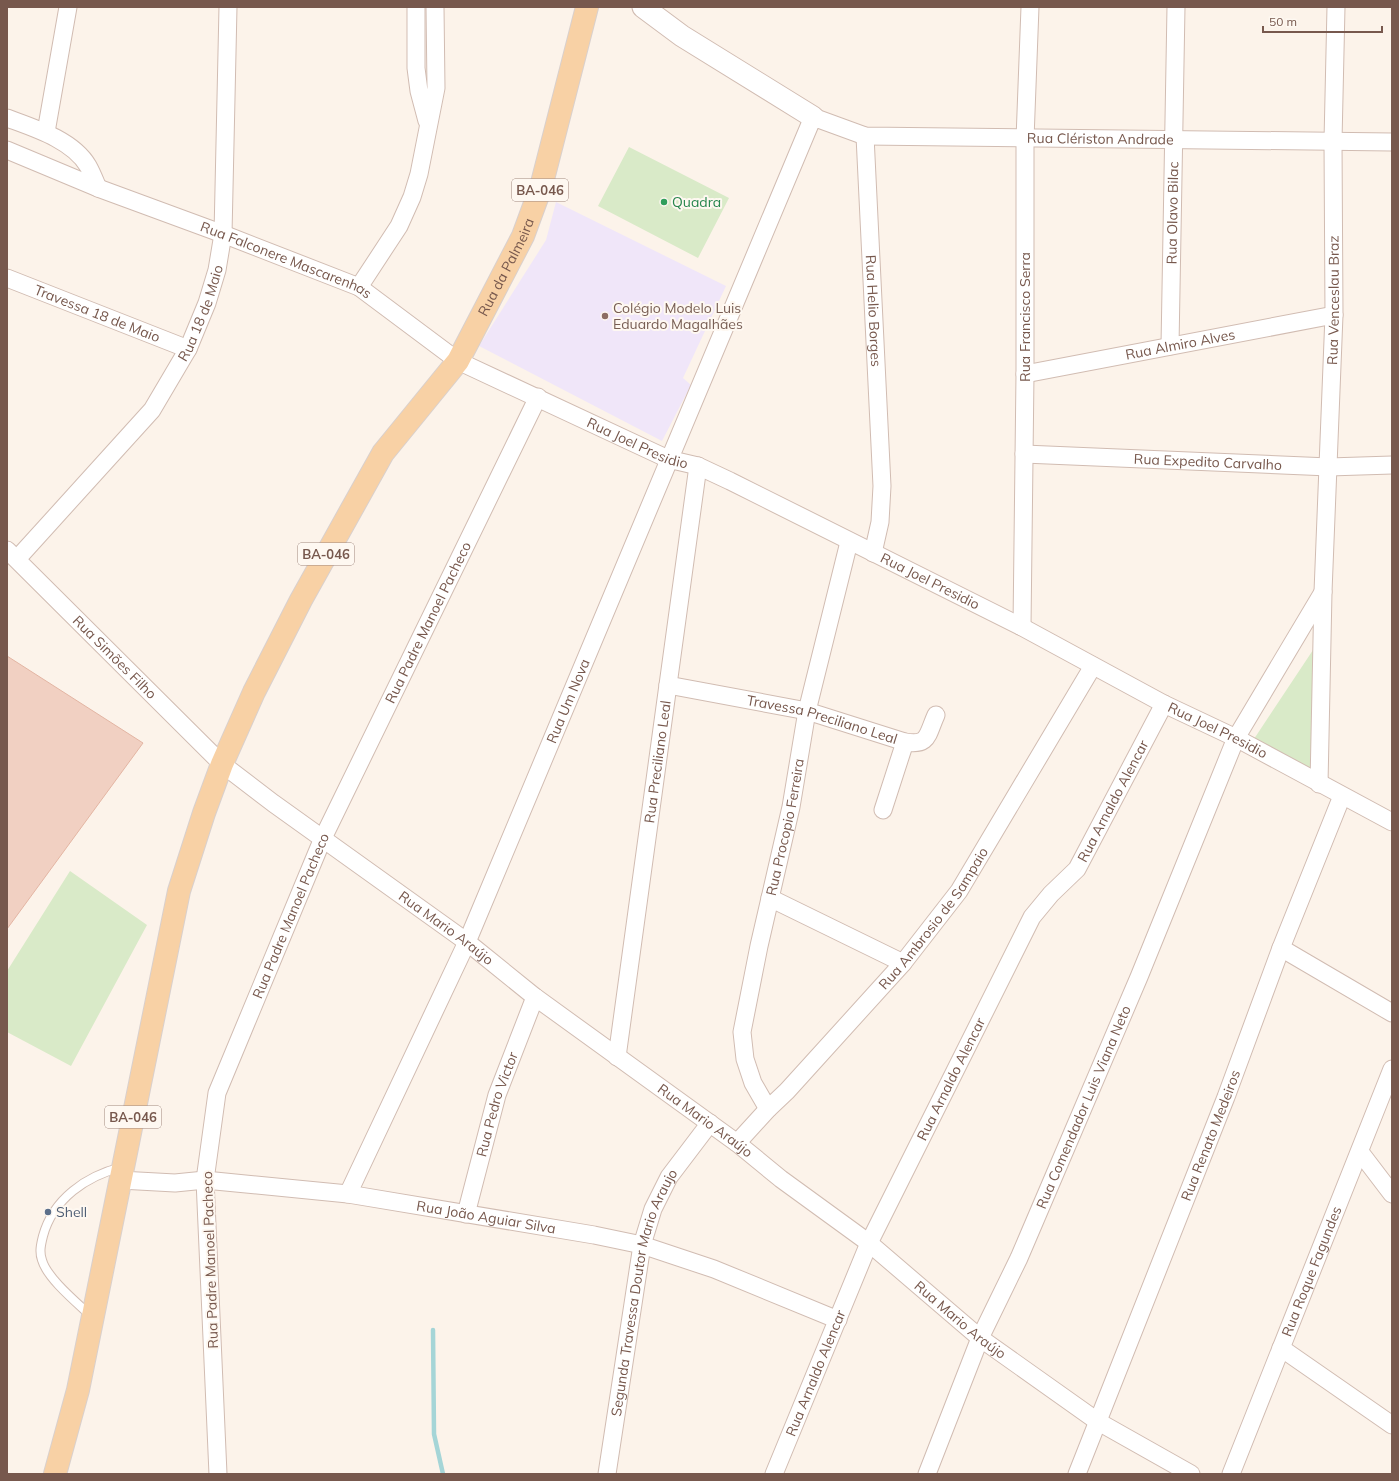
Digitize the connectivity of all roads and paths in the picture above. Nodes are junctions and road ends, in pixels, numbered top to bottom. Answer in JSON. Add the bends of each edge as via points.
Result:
{"nodes":[{"id":1,"x":68,"y":7,"type":"edge"},
{"id":2,"x":228,"y":7,"type":"edge"},
{"id":3,"x":416,"y":7,"type":"edge"},
{"id":4,"x":435,"y":7,"type":"edge"},
{"id":5,"x":587,"y":7,"type":"edge"},
{"id":6,"x":643,"y":7,"type":"edge"},
{"id":7,"x":1030,"y":7,"type":"edge"},
{"id":8,"x":1176,"y":7,"type":"edge"},
{"id":9,"x":1336,"y":7,"type":"edge"},
{"id":10,"x":813,"y":117,"type":"junction"},
{"id":11,"x":7,"y":118,"type":"edge"},
{"id":12,"x":428,"y":125,"type":"junction"},
{"id":13,"x":46,"y":132,"type":"junction"},
{"id":14,"x":865,"y":136,"type":"junction"},
{"id":15,"x":1026,"y":139,"type":"junction"},
{"id":16,"x":1174,"y":141,"type":"junction"},
{"id":17,"x":1333,"y":141,"type":"junction"},
{"id":18,"x":1392,"y":142,"type":"edge"},
{"id":19,"x":7,"y":150,"type":"edge"},
{"id":20,"x":98,"y":188,"type":"junction"},
{"id":21,"x":223,"y":234,"type":"junction"},
{"id":22,"x":7,"y":278,"type":"edge"},
{"id":23,"x":359,"y":287,"type":"junction"},
{"id":24,"x":1334,"y":315,"type":"junction"},
{"id":25,"x":1170,"y":346,"type":"junction"},
{"id":26,"x":188,"y":348,"type":"junction"},
{"id":27,"x":458,"y":361,"type":"junction"},
{"id":28,"x":1025,"y":374,"type":"junction"},
{"id":29,"x":538,"y":397,"type":"junction"},
{"id":30,"x":1024,"y":454,"type":"junction"},
{"id":31,"x":668,"y":459,"type":"junction"},
{"id":32,"x":1392,"y":465,"type":"edge"},
{"id":33,"x":698,"y":466,"type":"junction"},
{"id":34,"x":1329,"y":467,"type":"junction"},
{"id":35,"x":849,"y":542,"type":"junction"},
{"id":36,"x":873,"y":553,"type":"junction"},
{"id":37,"x":12,"y":554,"type":"edge"},
{"id":38,"x":1323,"y":592,"type":"junction"},
{"id":39,"x":1022,"y":627,"type":"junction"},
{"id":40,"x":1093,"y":666,"type":"junction"},
{"id":41,"x":668,"y":685,"type":"junction"},
{"id":42,"x":1164,"y":704,"type":"junction"},
{"id":43,"x":807,"y":711,"type":"junction"},
{"id":44,"x":936,"y":715,"type":"dead end"},
{"id":45,"x":1236,"y":738,"type":"junction"},
{"id":46,"x":905,"y":742,"type":"junction"},
{"id":47,"x":222,"y":764,"type":"junction"},
{"id":48,"x":1319,"y":784,"type":"junction"},
{"id":49,"x":1342,"y":796,"type":"junction"},
{"id":50,"x":883,"y":810,"type":"dead end"},
{"id":51,"x":1392,"y":822,"type":"edge"},
{"id":52,"x":323,"y":838,"type":"junction"},
{"id":53,"x":770,"y":898,"type":"junction"},
{"id":54,"x":467,"y":942,"type":"junction"},
{"id":55,"x":1281,"y":948,"type":"junction"},
{"id":56,"x":903,"y":963,"type":"junction"},
{"id":57,"x":536,"y":997,"type":"junction"},
{"id":58,"x":1392,"y":1013,"type":"edge"},
{"id":59,"x":617,"y":1057,"type":"junction"},
{"id":60,"x":1392,"y":1069,"type":"edge"},
{"id":61,"x":768,"y":1109,"type":"junction"},
{"id":62,"x":710,"y":1123,"type":"junction"},
{"id":63,"x":737,"y":1143,"type":"junction"},
{"id":64,"x":1360,"y":1152,"type":"junction"},
{"id":65,"x":121,"y":1174,"type":"junction"},
{"id":66,"x":205,"y":1180,"type":"junction"},
{"id":67,"x":348,"y":1194,"type":"junction"},
{"id":68,"x":1392,"y":1194,"type":"edge"},
{"id":69,"x":466,"y":1214,"type":"junction"},
{"id":70,"x":870,"y":1243,"type":"junction"},
{"id":71,"x":642,"y":1245,"type":"junction"},
{"id":72,"x":92,"y":1318,"type":"junction"},
{"id":73,"x":838,"y":1320,"type":"junction"},
{"id":74,"x":980,"y":1338,"type":"junction"},
{"id":75,"x":1280,"y":1348,"type":"junction"},
{"id":76,"x":1097,"y":1421,"type":"junction"},
{"id":77,"x":1392,"y":1425,"type":"edge"},
{"id":78,"x":55,"y":1474,"type":"edge"},
{"id":79,"x":218,"y":1474,"type":"edge"},
{"id":80,"x":607,"y":1474,"type":"edge"},
{"id":81,"x":774,"y":1474,"type":"edge"},
{"id":82,"x":927,"y":1474,"type":"edge"},
{"id":83,"x":1077,"y":1474,"type":"edge"},
{"id":84,"x":1191,"y":1474,"type":"edge"},
{"id":85,"x":1231,"y":1474,"type":"edge"}],
"edges":[{"from":1,"to":13,"type":"street"},
{"from":2,"to":21,"type":"street","name":"Rua 18 de Maio"},
{"from":3,"to":12,"type":"street","via":[[418,84]]},
{"from":4,"to":12,"type":"street","via":[[436,88]]},
{"from":5,"to":27,"type":"main road","name":"Rua da Palmeira","number":"BA-046","via":[[531,218]]},
{"from":6,"to":10,"type":"street","via":[[682,36]]},
{"from":7,"to":15,"type":"street","name":"Rua Francisco Serra"},
{"from":8,"to":16,"type":"street","name":"Rua Olavo Bilac"},
{"from":9,"to":17,"type":"street","name":"Rua Venceslau Braz"},
{"from":10,"to":14,"type":"street","name":"Rua Clériston Andrade"},
{"from":10,"to":31,"type":"street","name":"Rua Um Nova"},
{"from":11,"to":13,"type":"street"},
{"from":12,"to":23,"type":"street","via":[[412,197],[399,226]]},
{"from":13,"to":20,"type":"street","via":[[78,152],[89,166]]},
{"from":14,"to":15,"type":"street","name":"Rua Clériston Andrade"},
{"from":14,"to":36,"type":"street","name":"Rua Helio Borges","via":[[882,486],[880,522]]},
{"from":15,"to":16,"type":"street","name":"Rua Clériston Andrade"},
{"from":15,"to":28,"type":"street","name":"Rua Francisco Serra"},
{"from":16,"to":17,"type":"street","name":"Rua Clériston Andrade"},
{"from":16,"to":25,"type":"street","name":"Rua Olavo Bilac"},
{"from":17,"to":18,"type":"street","name":"Rua Clériston Andrade"},
{"from":17,"to":24,"type":"street","name":"Rua Venceslau Braz"},
{"from":19,"to":20,"type":"street","name":"Rua Falconere Mascarenhas"},
{"from":20,"to":21,"type":"street","name":"Rua Falconere Mascarenhas"},
{"from":21,"to":23,"type":"street","name":"Rua Falconere Mascarenhas"},
{"from":21,"to":26,"type":"street","name":"Rua 18 de Maio","via":[[217,270],[207,303]]},
{"from":22,"to":26,"type":"street","name":"Travessa 18 de Maio"},
{"from":23,"to":27,"type":"street","name":"Rua Falconere Mascarenhas"},
{"from":24,"to":25,"type":"street","name":"Rua Almiro Alves"},
{"from":24,"to":34,"type":"street","name":"Rua Venceslau Braz"},
{"from":25,"to":28,"type":"street","name":"Rua Almiro Alves"},
{"from":26,"to":37,"type":"street","name":"Rua 18 de Maio","via":[[152,410]]},
{"from":27,"to":29,"type":"street","name":"Rua Joel Presidio"},
{"from":27,"to":47,"type":"main road","number":"BA-046","via":[[383,453],[301,600],[254,692]]},
{"from":28,"to":30,"type":"street","name":"Rua Francisco Serra"},
{"from":29,"to":31,"type":"street","name":"Rua Joel Presidio"},
{"from":29,"to":52,"type":"street","name":"Rua Padre Manoel Pacheco"},
{"from":30,"to":34,"type":"street","name":"Rua Expedito Carvalho"},
{"from":30,"to":39,"type":"street","name":"Rua Francisco Serra"},
{"from":31,"to":33,"type":"street","name":"Rua Joel Presidio"},
{"from":31,"to":54,"type":"street","name":"Rua Um Nova"},
{"from":32,"to":34,"type":"street","name":"Rua Expedito Carvalho"},
{"from":33,"to":35,"type":"street","name":"Rua Joel Presidio"},
{"from":33,"to":41,"type":"street","name":"Rua Preciliano Leal"},
{"from":34,"to":38,"type":"street","name":"Rua Venceslau Braz"},
{"from":35,"to":36,"type":"street","name":"Rua Joel Presidio"},
{"from":35,"to":43,"type":"street","name":"Rua Procopio Ferreira"},
{"from":36,"to":39,"type":"street","name":"Rua Joel Presidio"},
{"from":37,"to":47,"type":"street","name":"Rua Simões Filho"},
{"from":38,"to":45,"type":"street","name":"Rua Comendador Luis Viana Neto"},
{"from":38,"to":48,"type":"street","name":"Rua Venceslau Braz"},
{"from":39,"to":40,"type":"street","name":"Rua Joel Presidio"},
{"from":40,"to":42,"type":"street","name":"Rua Joel Presidio"},
{"from":40,"to":56,"type":"street","name":"Rua Ambrosio de Sampaio","via":[[959,891]]},
{"from":41,"to":43,"type":"street","name":"Travessa Preciliano Leal"},
{"from":41,"to":59,"type":"street","name":"Rua Preciliano Leal"},
{"from":42,"to":45,"type":"street","name":"Rua Joel Presidio"},
{"from":42,"to":70,"type":"street","name":"Rua Arnaldo Alencar","via":[[1077,869],[1032,917]]},
{"from":43,"to":46,"type":"street","name":"Travessa Preciliano Leal"},
{"from":43,"to":53,"type":"street","name":"Rua Procopio Ferreira","via":[[791,807]]},
{"from":44,"to":46,"type":"street","via":[[925,740],[921,743]]},
{"from":45,"to":48,"type":"street","name":"Rua Joel Presidio"},
{"from":45,"to":74,"type":"street","name":"Rua Comendador Luis Viana Neto","via":[[1139,977],[1019,1258]]},
{"from":46,"to":50,"type":"street","name":"Travessa Preciliano Leal"},
{"from":47,"to":52,"type":"street","name":"Rua Mario Araújo"},
{"from":47,"to":65,"type":"main road","number":"BA-046","via":[[179,891]]},
{"from":48,"to":49,"type":"street","name":"Rua Joel Presidio"},
{"from":49,"to":51,"type":"street","name":"Rua Joel Presidio"},
{"from":49,"to":55,"type":"street","name":"Rua Renato Medeiros"},
{"from":52,"to":54,"type":"street","name":"Rua Mario Araújo"},
{"from":52,"to":66,"type":"street","name":"Rua Padre Manoel Pacheco","via":[[217,1093]]},
{"from":53,"to":56,"type":"street"},
{"from":53,"to":61,"type":"street","name":"Rua Procopio Ferreira","via":[[742,1032],[745,1059],[753,1083]]},
{"from":54,"to":57,"type":"street","name":"Rua Mario Araújo"},
{"from":54,"to":67,"type":"street","name":"Rua Um Nova"},
{"from":55,"to":58,"type":"street"},
{"from":55,"to":76,"type":"street","name":"Rua Renato Medeiros","via":[[1226,1096]]},
{"from":56,"to":61,"type":"street","name":"Rua Ambrosio de Sampaio"},
{"from":57,"to":59,"type":"street","name":"Rua Mario Araújo"},
{"from":57,"to":69,"type":"street","name":"Rua Pedro Victor","via":[[497,1095]]},
{"from":59,"to":62,"type":"street","name":"Rua Mario Araújo"},
{"from":60,"to":64,"type":"street","name":"Rua Roque Fagundes"},
{"from":61,"to":63,"type":"street","name":"Rua Ambrosio de Sampaio"},
{"from":62,"to":63,"type":"street","name":"Rua Mario Araújo"},
{"from":62,"to":71,"type":"street","name":"Segunda Travessa Doutor Mario Araujo","via":[[669,1177],[653,1209]]},
{"from":63,"to":70,"type":"street","name":"Rua Mario Araújo","via":[[781,1179]]},
{"from":64,"to":68,"type":"street"},
{"from":64,"to":75,"type":"street","name":"Rua Roque Fagundes"},
{"from":65,"to":66,"type":"street","name":"Rua João Aguiar Silva","via":[[175,1183]]},
{"from":65,"to":72,"type":"main road","number":"BA-046"},
{"from":65,"to":72,"type":"lane","via":[[106,1171],[81,1185],[62,1200],[47,1220],[41,1246],[42,1260],[54,1280]]},
{"from":66,"to":67,"type":"street","name":"Rua João Aguiar Silva"},
{"from":66,"to":79,"type":"street","name":"Rua Padre Manoel Pacheco"},
{"from":67,"to":69,"type":"street","name":"Rua João Aguiar Silva"},
{"from":69,"to":71,"type":"street","name":"Rua João Aguiar Silva"},
{"from":70,"to":73,"type":"street","name":"Rua Arnaldo Alencar"},
{"from":70,"to":74,"type":"street","name":"Rua Mario Araújo"},
{"from":71,"to":73,"type":"street","name":"Rua João Aguiar Silva","via":[[714,1269]]},
{"from":71,"to":80,"type":"street","name":"Segunda Travessa Doutor Mario Araujo"},
{"from":72,"to":78,"type":"main road","number":"BA-046","via":[[78,1390]]},
{"from":73,"to":81,"type":"street","name":"Rua Arnaldo Alencar"},
{"from":74,"to":76,"type":"street","name":"Rua Mario Araújo"},
{"from":74,"to":82,"type":"street","name":"Rua Comendador Luis Viana Neto"},
{"from":75,"to":77,"type":"street"},
{"from":75,"to":85,"type":"street","name":"Rua Roque Fagundes"},
{"from":76,"to":83,"type":"street","name":"Rua Renato Medeiros"},
{"from":76,"to":84,"type":"street","name":"Rua Mario Araújo"}]}
